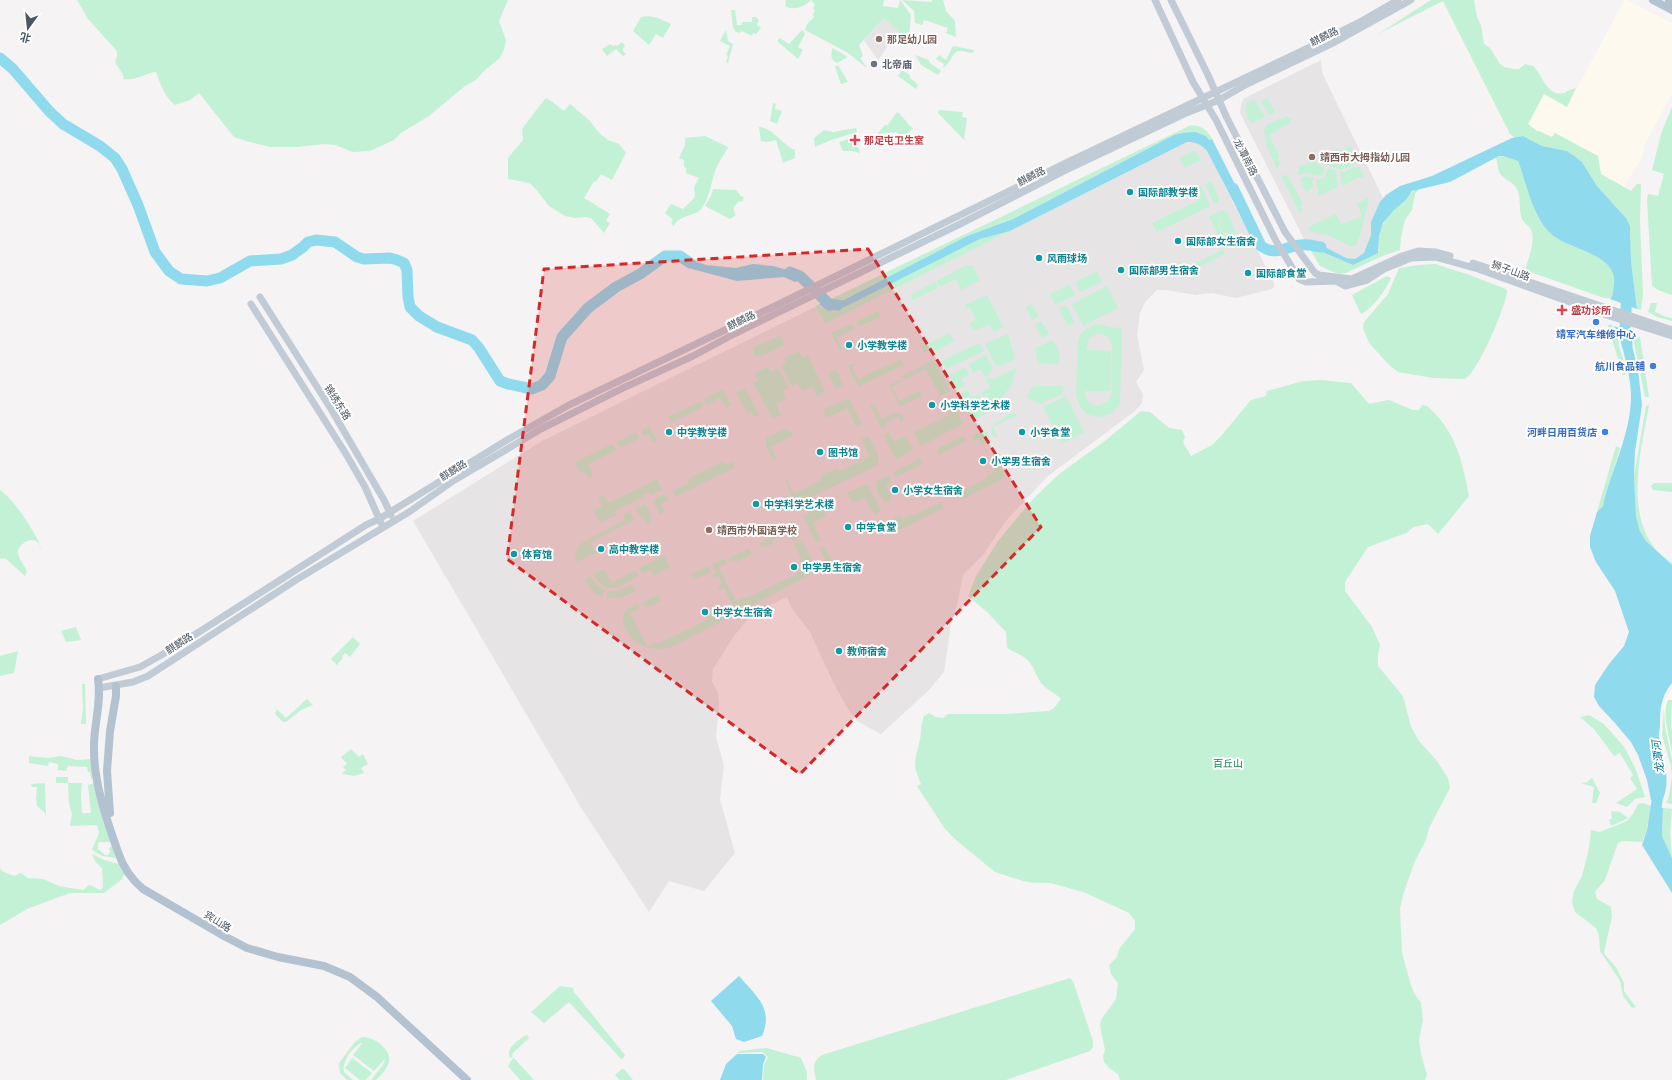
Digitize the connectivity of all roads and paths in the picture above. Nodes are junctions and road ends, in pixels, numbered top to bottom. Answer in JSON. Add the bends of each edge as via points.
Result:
{"nodes":[{"id":1,"x":1155,"y":0,"type":"edge"},
{"id":2,"x":1171,"y":0,"type":"edge"},
{"id":3,"x":1398,"y":0,"type":"edge"},
{"id":4,"x":1411,"y":0,"type":"edge"},
{"id":5,"x":1653,"y":0,"type":"edge"},
{"id":6,"x":1668,"y":0,"type":"edge"},
{"id":7,"x":1672,"y":2,"type":"edge"},
{"id":8,"x":1672,"y":10,"type":"edge"},
{"id":9,"x":1215,"y":91,"type":"junction"},
{"id":10,"x":1202,"y":98,"type":"junction"},
{"id":11,"x":1219,"y":100,"type":"junction"},
{"id":12,"x":1206,"y":106,"type":"junction"},
{"id":13,"x":1251,"y":189,"type":"junction"},
{"id":14,"x":1247,"y":197,"type":"dead end"},
{"id":15,"x":1346,"y":283,"type":"junction"},
{"id":16,"x":827,"y":284,"type":"junction"},
{"id":17,"x":260,"y":297,"type":"dead end"},
{"id":18,"x":800,"y":298,"type":"junction"},
{"id":19,"x":251,"y":304,"type":"dead end"},
{"id":20,"x":1642,"y":323,"type":"junction"},
{"id":21,"x":1672,"y":330,"type":"edge"},
{"id":22,"x":1672,"y":336,"type":"edge"},
{"id":23,"x":390,"y":512,"type":"junction"},
{"id":24,"x":379,"y":519,"type":"junction"},
{"id":25,"x":393,"y":521,"type":"junction"},
{"id":26,"x":382,"y":526,"type":"junction"},
{"id":27,"x":98,"y":679,"type":"joint"},
{"id":28,"x":116,"y":686,"type":"junction"},
{"id":29,"x":99,"y":688,"type":"junction"},
{"id":30,"x":466,"y":1080,"type":"edge"},
{"id":31,"x":470,"y":1080,"type":"edge"}],
"edges":[{"from":1,"to":10,"type":"main road","name":"龙潭南路"},
{"from":2,"to":9,"type":"main road","name":"龙潭南路"},
{"from":3,"to":9,"type":"main road","name":"麒麟路","via":[[1360,22]]},
{"from":4,"to":11,"type":"main road","name":"麒麟路","via":[[1349,35]]},
{"from":5,"to":8,"type":"main road"},
{"from":6,"to":7,"type":"main road"},
{"from":9,"to":10,"type":"main road","name":"麒麟路"},
{"from":9,"to":11,"type":"main road","name":"龙潭南路"},
{"from":10,"to":12,"type":"main road","name":"龙潭南路"},
{"from":10,"to":16,"type":"main road","name":"麒麟路"},
{"from":11,"to":12,"type":"main road","name":"麒麟路"},
{"from":11,"to":15,"type":"main road","name":"龙潭南路","via":[[1288,237],[1315,273]]},
{"from":12,"to":13,"type":"main road","name":"龙潭南路","via":[[1216,120]]},
{"from":12,"to":16,"type":"main road","name":"麒麟路","via":[[1184,114]]},
{"from":13,"to":14,"type":"main road"},
{"from":13,"to":15,"type":"main road","name":"龙潭南路","via":[[1276,241],[1299,279],[1306,282]]},
{"from":15,"to":20,"type":"main road","name":"狮子山路","via":[[1367,280],[1384,269],[1412,258],[1435,257]]},
{"from":16,"to":18,"type":"main road","name":"麒麟路"},
{"from":17,"to":23,"type":"main road","name":"锦绣东路","via":[[339,421]]},
{"from":18,"to":23,"type":"main road","name":"麒麟路","via":[[538,421]]},
{"from":18,"to":25,"type":"main road","name":"麒麟路","via":[[693,356],[541,428]]},
{"from":19,"to":24,"type":"main road","name":"锦绣东路","via":[[366,487]]},
{"from":20,"to":21,"type":"main road","name":"狮子山路"},
{"from":20,"to":22,"type":"main road","name":"狮子山路"},
{"from":23,"to":24,"type":"main road","name":"麒麟路"},
{"from":23,"to":25,"type":"main road","name":"锦绣东路"},
{"from":24,"to":26,"type":"main road","name":"锦绣东路"},
{"from":24,"to":27,"type":"main road","name":"麒麟路","via":[[174,648],[140,667]]},
{"from":25,"to":26,"type":"main road","name":"麒麟路"},
{"from":26,"to":28,"type":"main road","name":"麒麟路","via":[[148,676]]},
{"from":27,"to":29,"type":"main road","name":"宾山路"},
{"from":28,"to":29,"type":"main road","name":"麒麟路"},
{"from":28,"to":31,"type":"main road","name":"宾山路","via":[[107,771],[108,806],[122,855],[135,878],[248,946],[330,965],[347,972],[378,995]]},
{"from":29,"to":30,"type":"main road","name":"宾山路","via":[[94,743],[98,784],[121,861],[133,880],[243,946],[267,955],[324,966],[350,977],[377,997]]}]}
